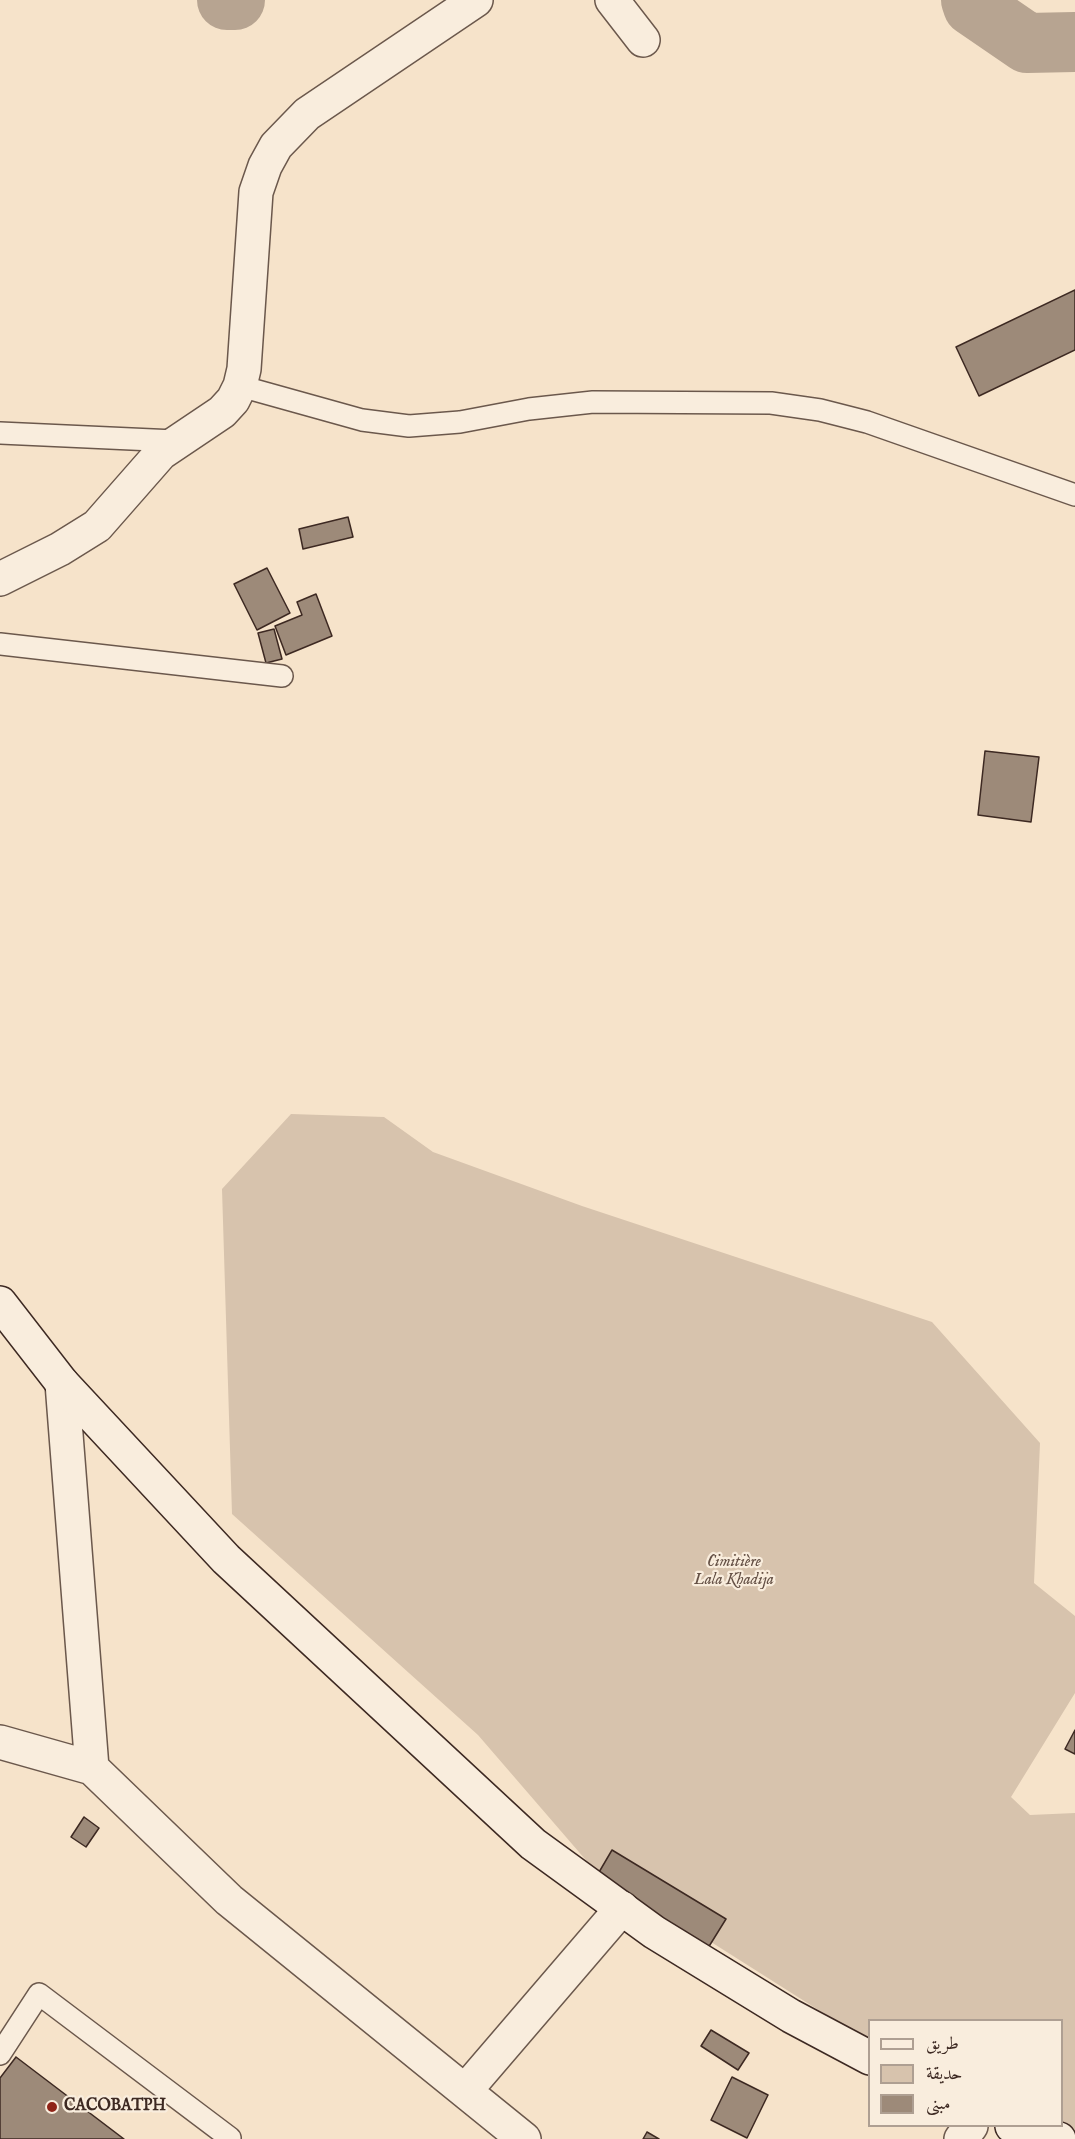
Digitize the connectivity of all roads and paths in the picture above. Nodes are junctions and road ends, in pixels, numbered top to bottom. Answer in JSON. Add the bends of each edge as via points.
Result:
{"nodes":[{"id":1,"x":476,"y":0,"type":"edge"},
{"id":2,"x":612,"y":0,"type":"edge"},
{"id":3,"x":643,"y":40,"type":"dead end"},
{"id":4,"x":240,"y":387,"type":"junction"},
{"id":5,"x":0,"y":433,"type":"edge"},
{"id":6,"x":175,"y":441,"type":"junction"},
{"id":7,"x":1075,"y":495,"type":"edge"},
{"id":8,"x":0,"y":579,"type":"edge"},
{"id":9,"x":0,"y":644,"type":"edge"},
{"id":10,"x":282,"y":676,"type":"dead end"},
{"id":11,"x":0,"y":1303,"type":"edge"},
{"id":12,"x":62,"y":1383,"type":"junction"},
{"id":13,"x":0,"y":1742,"type":"edge"},
{"id":14,"x":92,"y":1768,"type":"junction"},
{"id":15,"x":622,"y":1908,"type":"junction"},
{"id":16,"x":0,"y":2054,"type":"edge"},
{"id":17,"x":868,"y":2057,"type":"edge"},
{"id":18,"x":465,"y":2091,"type":"junction"},
{"id":19,"x":970,"y":2127,"type":"edge"},
{"id":20,"x":1016,"y":2127,"type":"edge"},
{"id":21,"x":230,"y":2138,"type":"edge"},
{"id":22,"x":524,"y":2139,"type":"edge"},
{"id":23,"x":961,"y":2139,"type":"edge"},
{"id":24,"x":1059,"y":2139,"type":"edge"}],
"edges":[{"from":1,"to":4,"type":"street","via":[[308,114],[276,146],[256,192]]},
{"from":2,"to":3,"type":"street"},
{"from":4,"to":6,"type":"street","via":[[222,412]]},
{"from":4,"to":7,"type":"lane","via":[[362,420],[409,426],[593,402],[719,401],[790,406],[867,422]]},
{"from":5,"to":6,"type":"lane"},
{"from":6,"to":8,"type":"street","via":[[97,526]]},
{"from":9,"to":10,"type":"lane"},
{"from":11,"to":12,"type":"street"},
{"from":12,"to":14,"type":"street"},
{"from":12,"to":15,"type":"street","via":[[235,1567],[533,1844]]},
{"from":13,"to":14,"type":"street"},
{"from":14,"to":18,"type":"street","via":[[229,1900]]},
{"from":15,"to":17,"type":"street","via":[[791,2016]]},
{"from":15,"to":18,"type":"street"},
{"from":16,"to":21,"type":"lane","via":[[39,1994]]},
{"from":18,"to":22,"type":"street"},
{"from":19,"to":23,"type":"street"},
{"from":20,"to":24,"type":"street"}]}
